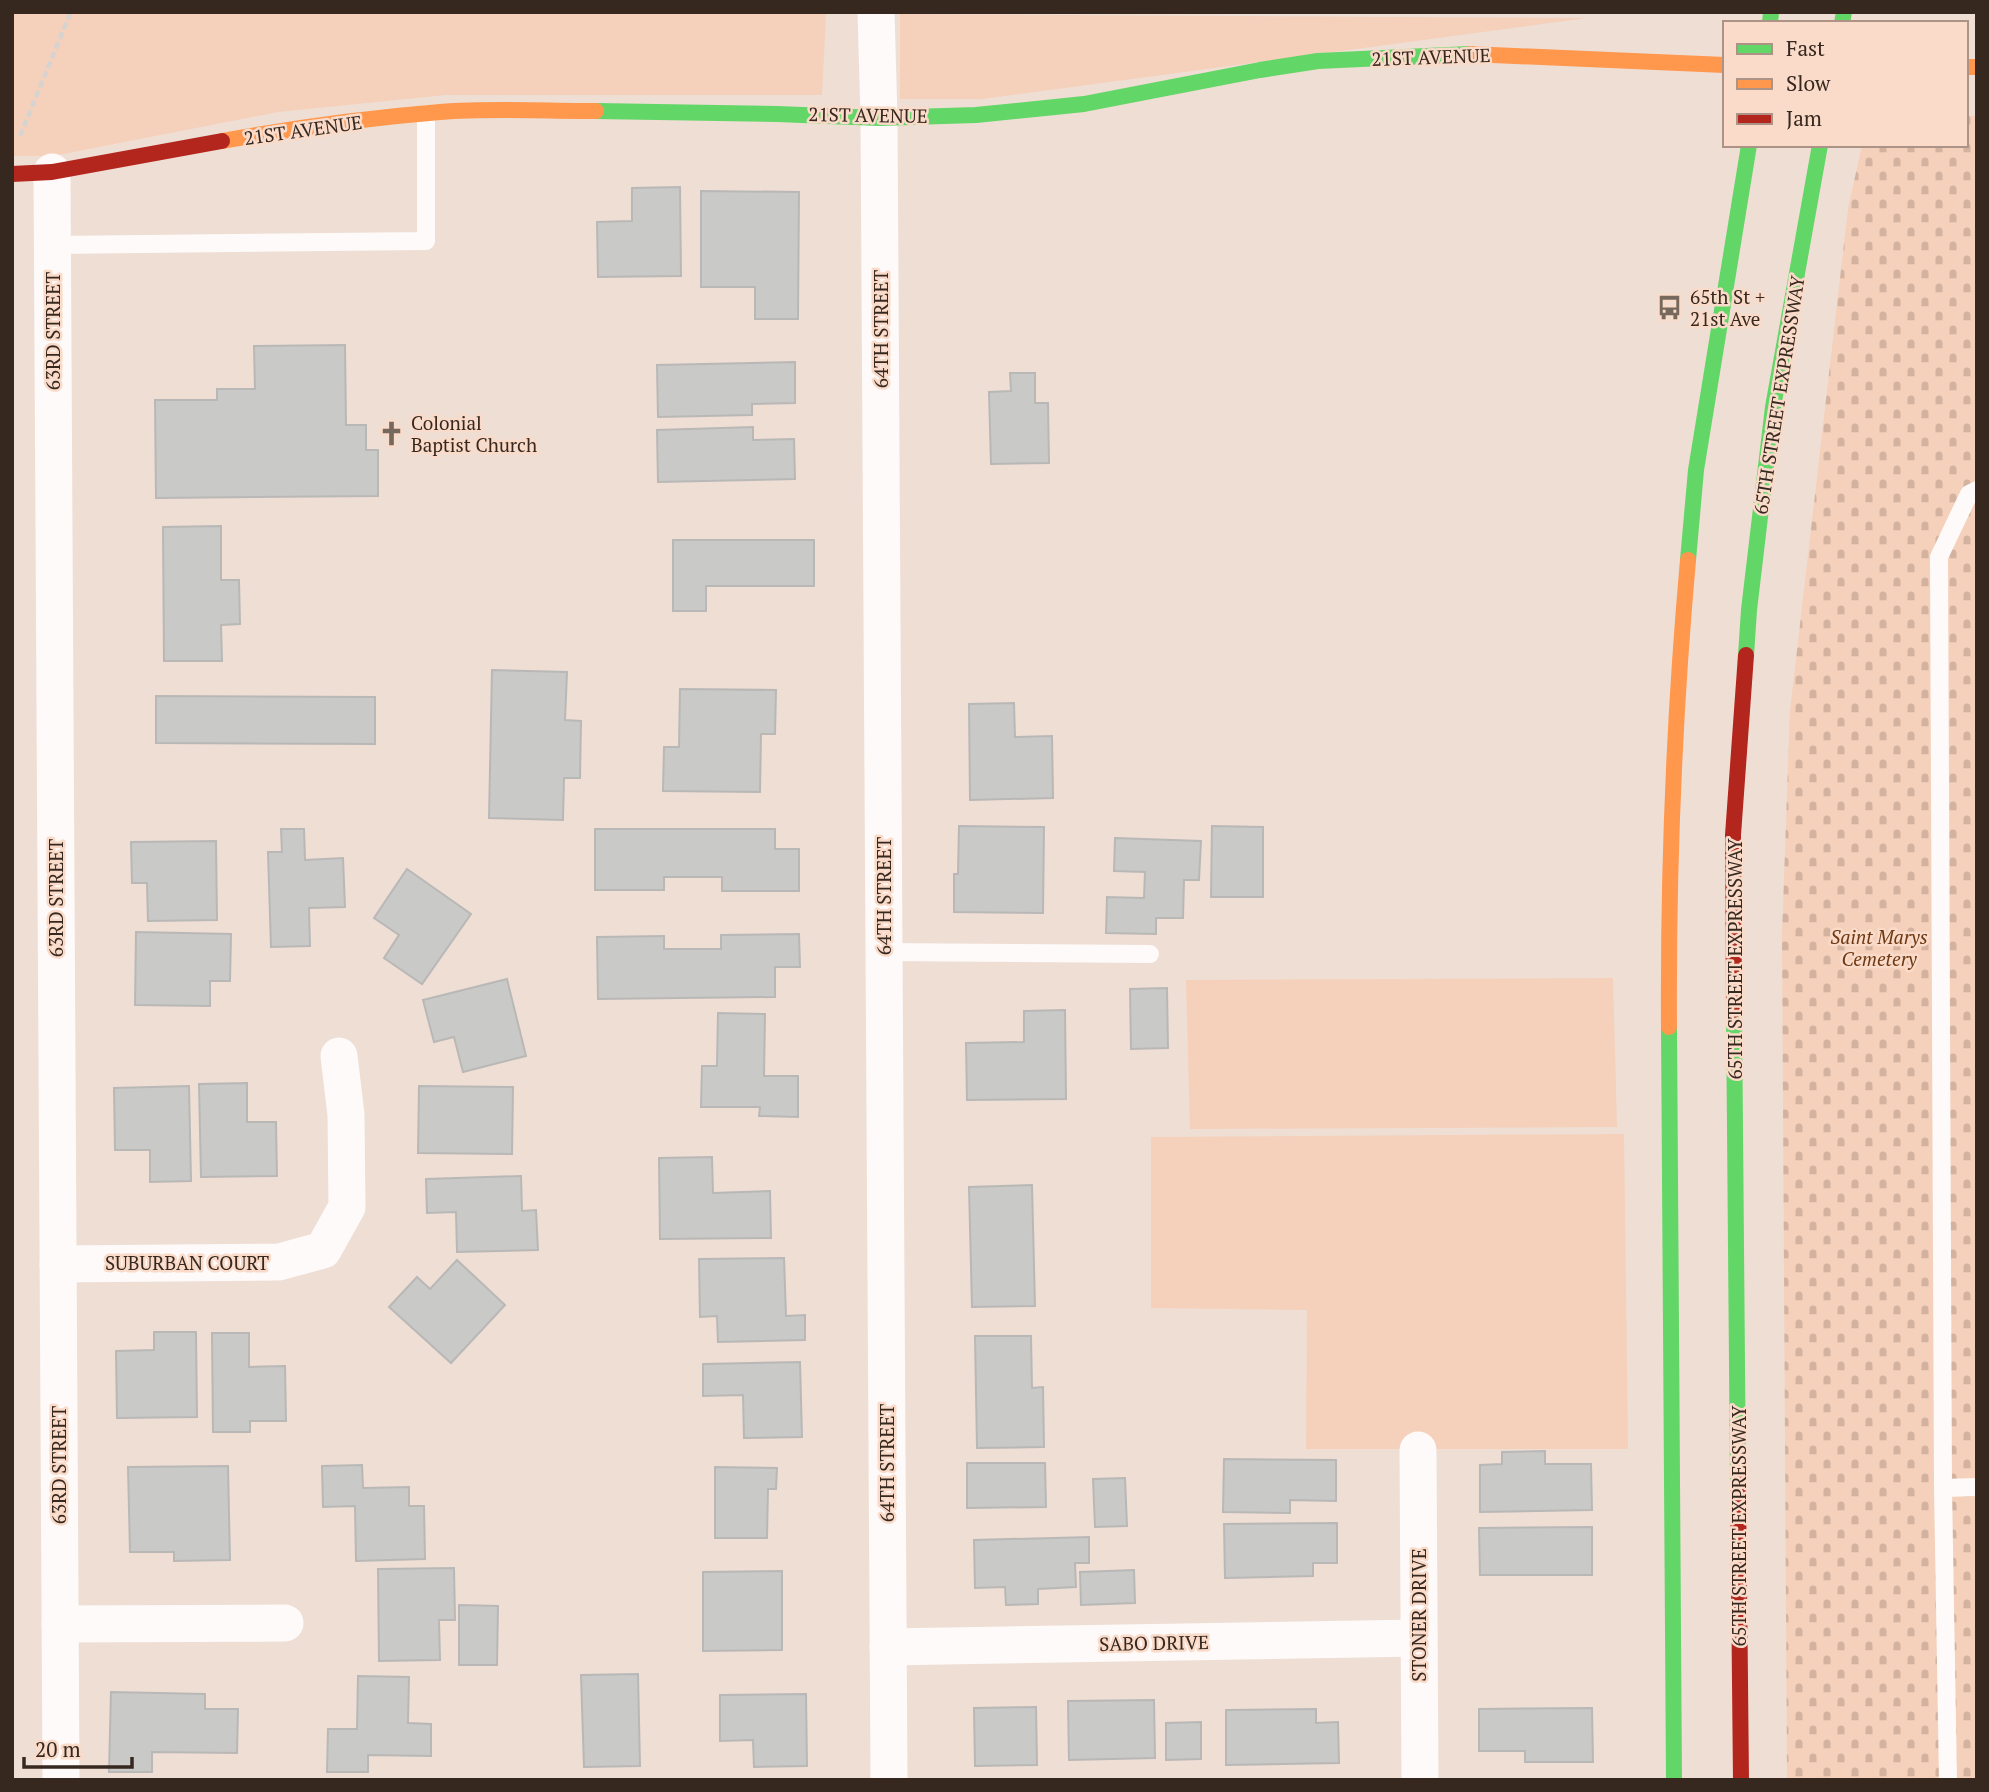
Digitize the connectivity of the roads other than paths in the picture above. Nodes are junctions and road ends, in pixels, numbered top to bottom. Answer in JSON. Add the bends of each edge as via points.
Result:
{"nodes":[{"id":1,"x":876,"y":12,"type":"edge"},
{"id":2,"x":1723,"y":65,"type":"edge"},
{"id":3,"x":426,"y":114,"type":"junction"},
{"id":4,"x":879,"y":118,"type":"junction"},
{"id":5,"x":1749,"y":147,"type":"edge"},
{"id":6,"x":1820,"y":147,"type":"edge"},
{"id":7,"x":52,"y":173,"type":"junction"},
{"id":8,"x":12,"y":174,"type":"edge"},
{"id":9,"x":53,"y":245,"type":"junction"},
{"id":10,"x":1977,"y":490,"type":"edge"},
{"id":11,"x":884,"y":952,"type":"junction"},
{"id":12,"x":1150,"y":954,"type":"dead end"},
{"id":13,"x":339,"y":1056,"type":"dead end"},
{"id":14,"x":58,"y":1264,"type":"junction"},
{"id":15,"x":1418,"y":1450,"type":"dead end"},
{"id":16,"x":1977,"y":1487,"type":"edge"},
{"id":17,"x":1942,"y":1488,"type":"junction"},
{"id":18,"x":285,"y":1623,"type":"dead end"},
{"id":19,"x":60,"y":1624,"type":"junction"},
{"id":20,"x":1419,"y":1638,"type":"junction"},
{"id":21,"x":888,"y":1647,"type":"junction"},
{"id":22,"x":61,"y":1780,"type":"edge"},
{"id":23,"x":889,"y":1780,"type":"edge"},
{"id":24,"x":1420,"y":1780,"type":"edge"},
{"id":25,"x":1674,"y":1780,"type":"edge"},
{"id":26,"x":1741,"y":1780,"type":"edge"},
{"id":27,"x":1948,"y":1780,"type":"edge"}],
"edges":[{"from":1,"to":4,"type":"street","name":"64TH STREET"},
{"from":2,"to":4,"type":"main road","name":"21ST AVENUE","via":[[1468,54],[1318,61],[1084,104],[976,115]]},
{"from":3,"to":4,"type":"main road","name":"21ST AVENUE","via":[[499,110]]},
{"from":3,"to":7,"type":"main road","name":"21ST AVENUE","via":[[268,133]]},
{"from":3,"to":9,"type":"lane","via":[[426,241]]},
{"from":4,"to":11,"type":"street","name":"64TH STREET"},
{"from":5,"to":25,"type":"main road","via":[[1696,470],[1671,798]]},
{"from":6,"to":26,"type":"main road","name":"65TH STREET EXPRESSWAY","via":[[1773,407],[1749,610],[1733,835]]},
{"from":7,"to":8,"type":"main road","name":"21ST AVENUE"},
{"from":7,"to":9,"type":"street","name":"63RD STREET"},
{"from":9,"to":14,"type":"street","name":"63RD STREET"},
{"from":10,"to":17,"type":"lane","via":[[1969,494],[1939,557]]},
{"from":11,"to":12,"type":"lane"},
{"from":11,"to":21,"type":"street","name":"64TH STREET"},
{"from":13,"to":14,"type":"street","name":"SUBURBAN COURT","via":[[346,1115],[347,1207],[323,1250],[279,1262]]},
{"from":14,"to":19,"type":"street","name":"63RD STREET"},
{"from":15,"to":20,"type":"street","name":"STONER DRIVE"},
{"from":16,"to":17,"type":"lane"},
{"from":17,"to":27,"type":"lane"},
{"from":18,"to":19,"type":"street"},
{"from":19,"to":22,"type":"street","name":"63RD STREET"},
{"from":20,"to":21,"type":"street","name":"SABO DRIVE"},
{"from":20,"to":24,"type":"street","name":"STONER DRIVE"},
{"from":21,"to":23,"type":"street","name":"64TH STREET"}]}
